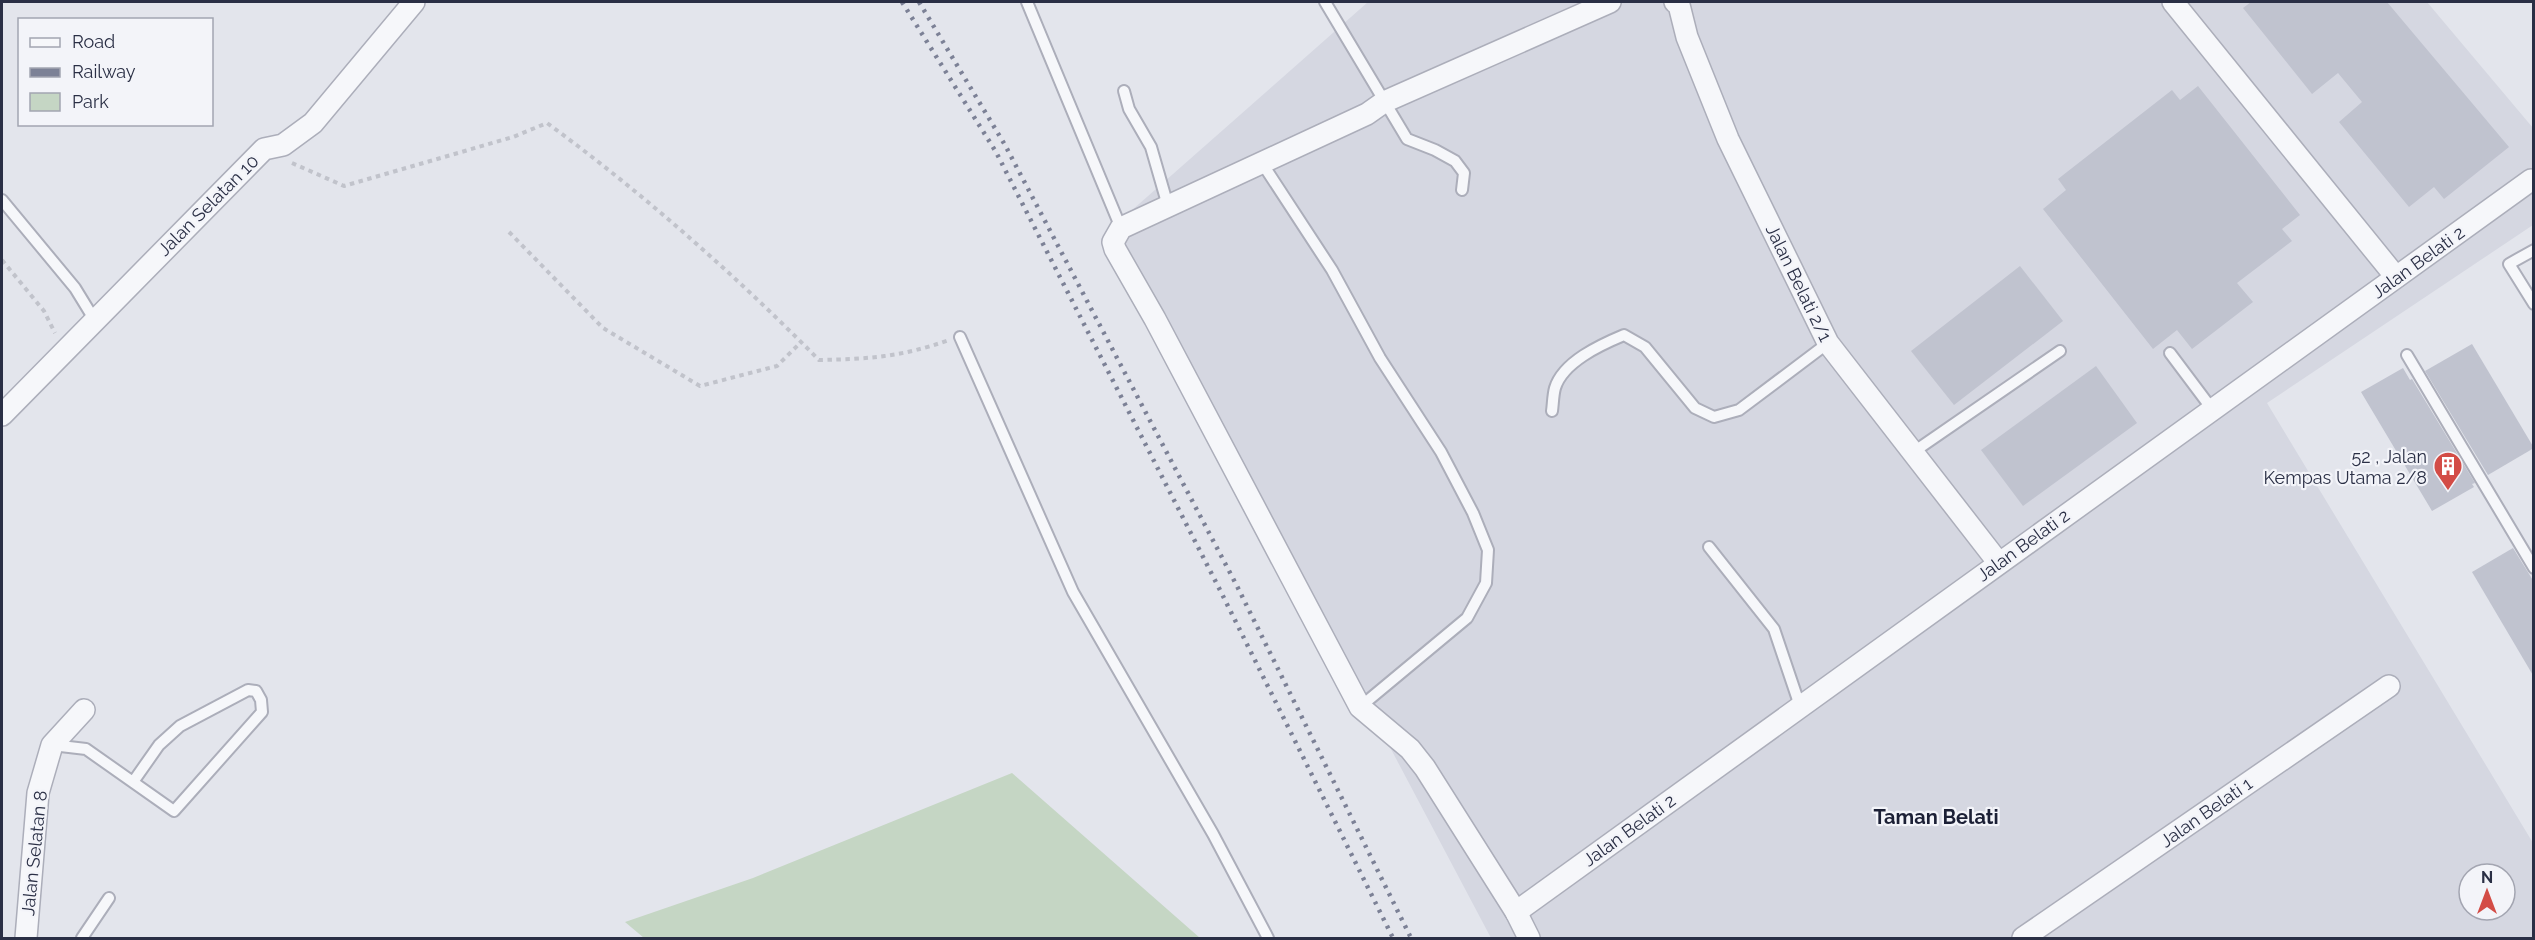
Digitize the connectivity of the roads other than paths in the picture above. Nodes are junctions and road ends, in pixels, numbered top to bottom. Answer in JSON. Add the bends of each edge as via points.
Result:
{"nodes":[{"id":1,"x":414,"y":2,"type":"edge"},
{"id":2,"x":1027,"y":2,"type":"edge"},
{"id":3,"x":1325,"y":2,"type":"edge"},
{"id":4,"x":1610,"y":2,"type":"edge"},
{"id":5,"x":1675,"y":2,"type":"edge"},
{"id":6,"x":2173,"y":2,"type":"edge"},
{"id":7,"x":1124,"y":91,"type":"dead end"},
{"id":8,"x":1383,"y":102,"type":"junction"},
{"id":9,"x":1262,"y":163,"type":"junction"},
{"id":10,"x":2531,"y":180,"type":"dead end"},
{"id":11,"x":1462,"y":190,"type":"dead end"},
{"id":12,"x":2,"y":200,"type":"edge"},
{"id":13,"x":1168,"y":206,"type":"junction"},
{"id":14,"x":1121,"y":228,"type":"junction"},
{"id":15,"x":2534,"y":250,"type":"edge"},
{"id":16,"x":2396,"y":277,"type":"junction"},
{"id":17,"x":2534,"y":304,"type":"edge"},
{"id":18,"x":94,"y":319,"type":"junction"},
{"id":19,"x":960,"y":337,"type":"road end"},
{"id":20,"x":1828,"y":343,"type":"junction"},
{"id":21,"x":2060,"y":351,"type":"dead end"},
{"id":22,"x":2170,"y":353,"type":"dead end"},
{"id":23,"x":2407,"y":355,"type":"dead end"},
{"id":24,"x":2212,"y":409,"type":"junction"},
{"id":25,"x":1552,"y":411,"type":"dead end"},
{"id":26,"x":2,"y":415,"type":"edge"},
{"id":27,"x":1912,"y":453,"type":"junction"},
{"id":28,"x":1709,"y":547,"type":"dead end"},
{"id":29,"x":1998,"y":562,"type":"junction"},
{"id":30,"x":2534,"y":568,"type":"edge"},
{"id":31,"x":2389,"y":687,"type":"dead end"},
{"id":32,"x":1800,"y":706,"type":"junction"},
{"id":33,"x":1360,"y":707,"type":"junction"},
{"id":34,"x":84,"y":710,"type":"dead end"},
{"id":35,"x":52,"y":745,"type":"junction"},
{"id":36,"x":133,"y":782,"type":"junction"},
{"id":37,"x":108,"y":898,"type":"dead end"},
{"id":38,"x":1516,"y":912,"type":"junction"},
{"id":39,"x":26,"y":939,"type":"edge"},
{"id":40,"x":82,"y":939,"type":"edge"},
{"id":41,"x":1268,"y":939,"type":"edge"},
{"id":42,"x":1529,"y":939,"type":"edge"},
{"id":43,"x":2023,"y":939,"type":"edge"}],
"edges":[{"from":1,"to":18,"type":"street","name":"Jalan Selatan 10","via":[[313,123],[283,145],[264,149]]},
{"from":2,"to":14,"type":"lane"},
{"from":3,"to":8,"type":"lane"},
{"from":4,"to":8,"type":"street"},
{"from":5,"to":20,"type":"street","name":"Jalan Belati 2/1","via":[[1728,140]]},
{"from":6,"to":16,"type":"street"},
{"from":7,"to":13,"type":"lane","via":[[1129,109],[1151,147]]},
{"from":8,"to":9,"type":"street","via":[[1367,114]]},
{"from":8,"to":11,"type":"lane","via":[[1407,140],[1455,161],[1464,173]]},
{"from":9,"to":13,"type":"street"},
{"from":9,"to":33,"type":"lane","via":[[1332,270],[1380,358],[1441,452],[1488,550],[1486,583],[1467,618]]},
{"from":10,"to":16,"type":"street","name":"Jalan Belati 2"},
{"from":12,"to":18,"type":"lane","via":[[75,288]]},
{"from":13,"to":14,"type":"street"},
{"from":14,"to":33,"type":"street","via":[[1113,242],[1115,249]]},
{"from":15,"to":17,"type":"lane","via":[[2509,264]]},
{"from":16,"to":24,"type":"street","name":"Jalan Belati 2"},
{"from":18,"to":26,"type":"street","name":"Jalan Selatan 10"},
{"from":19,"to":41,"type":"lane","via":[[1073,592],[1213,834]]},
{"from":20,"to":25,"type":"lane","via":[[1739,410],[1714,417],[1695,408],[1645,346],[1624,336],[1600,345],[1570,366],[1555,386]]},
{"from":20,"to":27,"type":"street","name":"Jalan Belati 2/1"},
{"from":21,"to":27,"type":"lane"},
{"from":22,"to":24,"type":"lane"},
{"from":23,"to":30,"type":"lane"},
{"from":24,"to":29,"type":"street","name":"Jalan Belati 2"},
{"from":27,"to":29,"type":"street","name":"Jalan Belati 2/1"},
{"from":28,"to":32,"type":"lane","via":[[1774,629]]},
{"from":29,"to":32,"type":"street","name":"Jalan Belati 2"},
{"from":31,"to":43,"type":"street","name":"Jalan Belati 1"},
{"from":32,"to":38,"type":"street","name":"Jalan Belati 2"},
{"from":33,"to":38,"type":"street","via":[[1410,749],[1425,768]]},
{"from":34,"to":35,"type":"street","name":"Jalan Selatan 8"},
{"from":35,"to":36,"type":"lane","via":[[86,749]]},
{"from":35,"to":39,"type":"street","name":"Jalan Selatan 8","via":[[38,794]]},
{"from":36,"to":36,"type":"lane","via":[[159,745],[180,726],[248,690],[256,691],[262,712],[174,810]]},
{"from":37,"to":40,"type":"lane"},
{"from":38,"to":42,"type":"street"}]}
